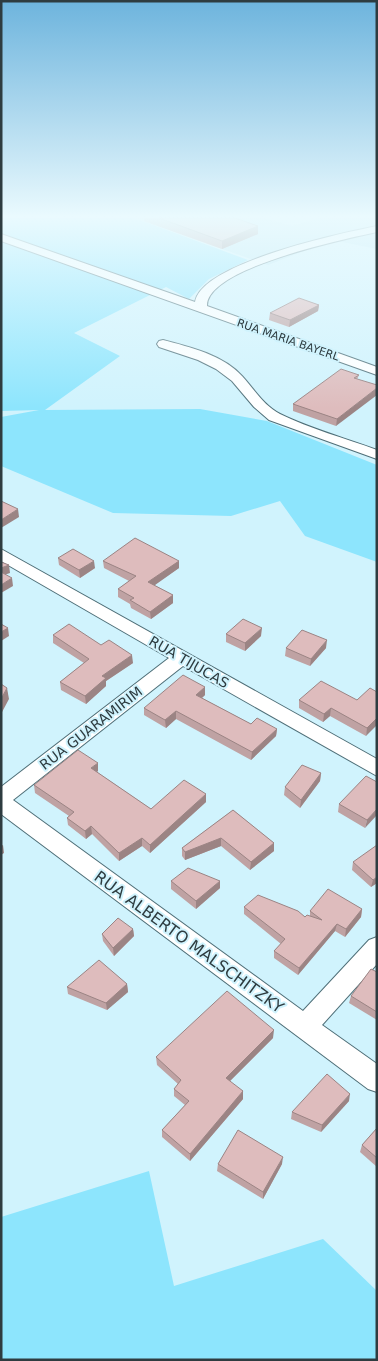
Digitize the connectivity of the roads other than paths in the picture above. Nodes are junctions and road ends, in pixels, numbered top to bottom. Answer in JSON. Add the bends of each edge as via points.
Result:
{"nodes":[{"id":1,"x":125,"y":282,"type":"edge"},
{"id":2,"x":218,"y":282,"type":"edge"},
{"id":3,"x":201,"y":309,"type":"junction"},
{"id":4,"x":163,"y":344,"type":"dead end"},
{"id":5,"x":377,"y":371,"type":"edge"},
{"id":6,"x":377,"y":437,"type":"edge"},
{"id":7,"x":361,"y":449,"type":"junction"},
{"id":8,"x":377,"y":455,"type":"edge"},
{"id":9,"x":1,"y":554,"type":"edge"},
{"id":10,"x":181,"y":658,"type":"junction"},
{"id":11,"x":377,"y":769,"type":"edge"},
{"id":12,"x":1,"y":798,"type":"edge"},
{"id":13,"x":1,"y":803,"type":"edge"},
{"id":14,"x":377,"y":947,"type":"edge"},
{"id":15,"x":304,"y":1027,"type":"junction"},
{"id":16,"x":377,"y":1080,"type":"edge"}],
"edges":[{"from":1,"to":3,"type":"street","name":"RUA MARIA BAYERL"},
{"from":2,"to":3,"type":"street","via":[[203,293]]},
{"from":3,"to":5,"type":"street","name":"RUA MARIA BAYERL"},
{"from":4,"to":7,"type":"street","via":[[199,356],[235,377],[274,417]]},
{"from":6,"to":7,"type":"street"},
{"from":7,"to":8,"type":"street"},
{"from":9,"to":10,"type":"street","name":"RUA TIJUCAS"},
{"from":10,"to":11,"type":"street","name":"RUA TIJUCAS"},
{"from":10,"to":12,"type":"street","name":"RUA GUARAMIRIM"},
{"from":13,"to":15,"type":"street","name":"RUA ALBERTO MALSCHITZKY"},
{"from":14,"to":15,"type":"street"},
{"from":15,"to":16,"type":"street","name":"RUA ALBERTO MALSCHITZKY"}]}
